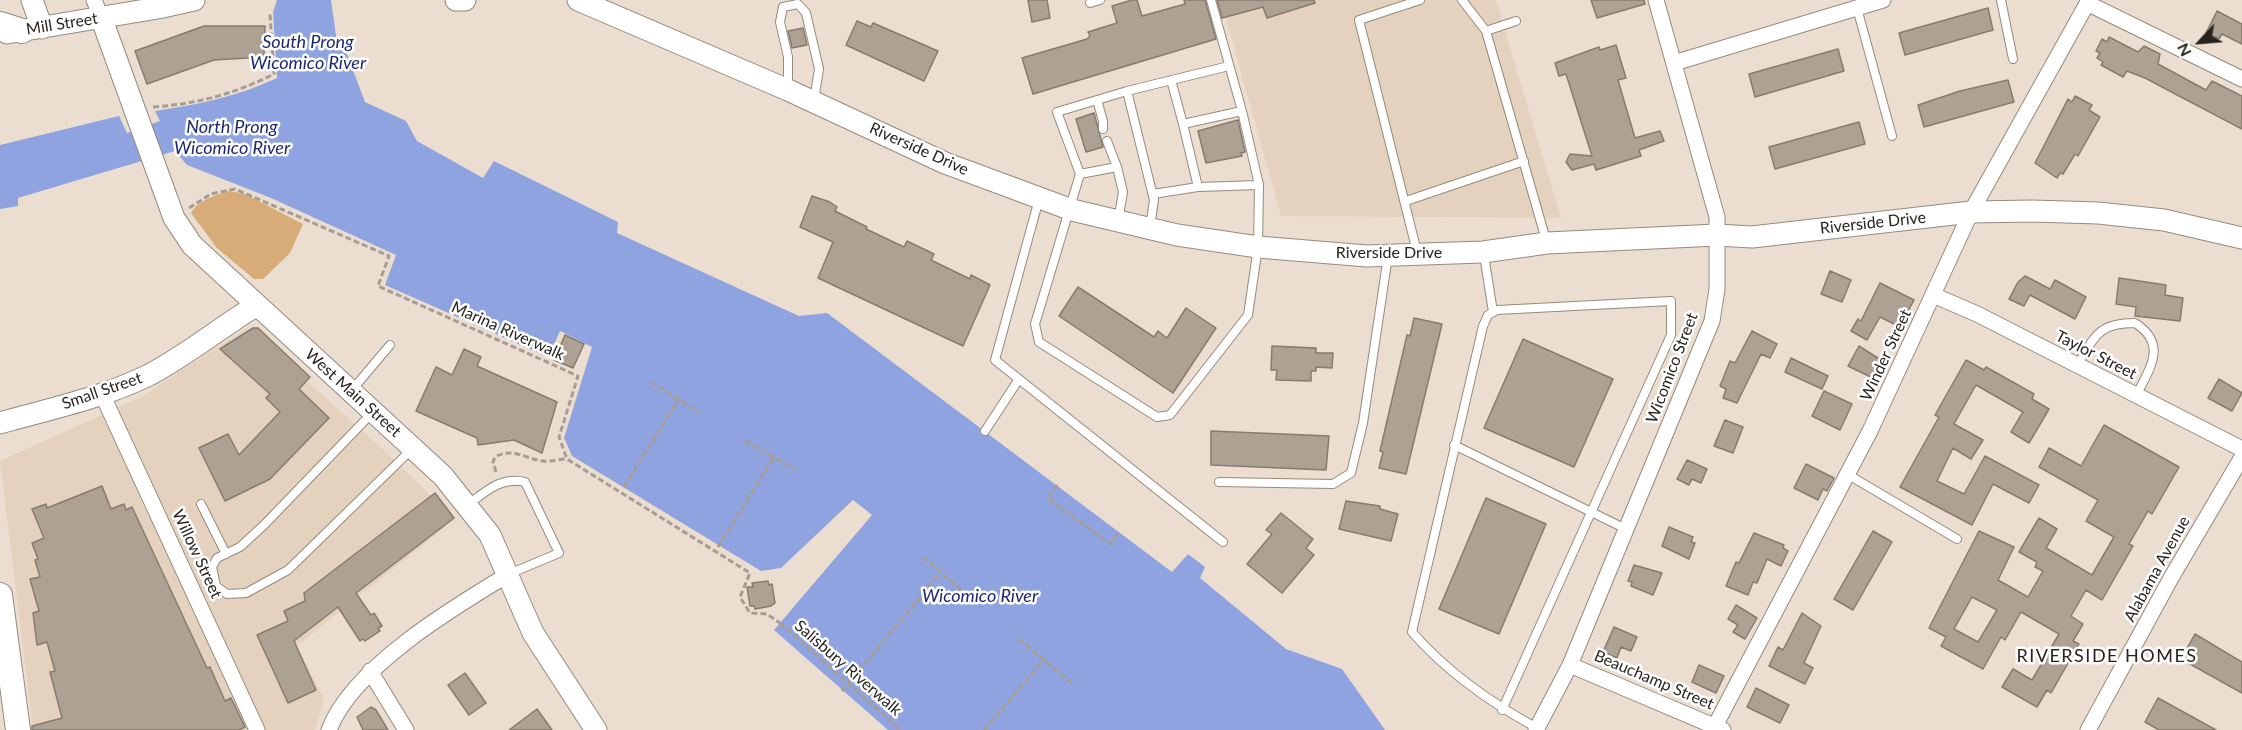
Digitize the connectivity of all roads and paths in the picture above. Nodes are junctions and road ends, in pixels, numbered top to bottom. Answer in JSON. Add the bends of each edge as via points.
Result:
{"nodes":[{"id":1,"x":32,"y":0,"type":"edge"},
{"id":2,"x":194,"y":0,"type":"edge"},
{"id":3,"x":456,"y":0,"type":"edge"},
{"id":4,"x":465,"y":0,"type":"edge"},
{"id":5,"x":578,"y":0,"type":"edge"},
{"id":6,"x":1100,"y":0,"type":"edge"},
{"id":7,"x":1211,"y":0,"type":"edge"},
{"id":8,"x":1420,"y":0,"type":"edge"},
{"id":9,"x":1462,"y":0,"type":"edge"},
{"id":10,"x":1656,"y":0,"type":"edge"},
{"id":11,"x":1883,"y":0,"type":"edge"},
{"id":12,"x":2001,"y":0,"type":"edge"},
{"id":13,"x":2088,"y":1,"type":"edge"},
{"id":14,"x":1090,"y":3,"type":"dead end"},
{"id":15,"x":1857,"y":8,"type":"junction"},
{"id":16,"x":98,"y":9,"type":"edge"},
{"id":17,"x":270,"y":14,"type":"dead end"},
{"id":18,"x":1516,"y":21,"type":"dead end"},
{"id":19,"x":16,"y":29,"type":"edge"},
{"id":20,"x":1486,"y":31,"type":"junction"},
{"id":21,"x":2013,"y":59,"type":"dead end"},
{"id":22,"x":1674,"y":63,"type":"junction"},
{"id":23,"x":1229,"y":66,"type":"junction"},
{"id":24,"x":2242,"y":79,"type":"edge"},
{"id":25,"x":1171,"y":80,"type":"junction"},
{"id":26,"x":788,"y":90,"type":"junction"},
{"id":27,"x":1126,"y":91,"type":"junction"},
{"id":28,"x":1097,"y":100,"type":"junction"},
{"id":29,"x":814,"y":102,"type":"junction"},
{"id":30,"x":1242,"y":111,"type":"junction"},
{"id":31,"x":145,"y":115,"type":"junction"},
{"id":32,"x":1183,"y":124,"type":"junction"},
{"id":33,"x":1105,"y":126,"type":"dead end"},
{"id":34,"x":1892,"y":136,"type":"dead end"},
{"id":35,"x":1110,"y":143,"type":"dead end"},
{"id":36,"x":1524,"y":161,"type":"junction"},
{"id":37,"x":1117,"y":167,"type":"junction"},
{"id":38,"x":1080,"y":174,"type":"junction"},
{"id":39,"x":1259,"y":185,"type":"junction"},
{"id":40,"x":1198,"y":187,"type":"junction"},
{"id":41,"x":1153,"y":194,"type":"junction"},
{"id":42,"x":1039,"y":198,"type":"junction"},
{"id":43,"x":1406,"y":201,"type":"junction"},
{"id":44,"x":187,"y":209,"type":"dead end"},
{"id":45,"x":1072,"y":210,"type":"junction"},
{"id":46,"x":1971,"y":212,"type":"junction"},
{"id":47,"x":1118,"y":221,"type":"junction"},
{"id":48,"x":1150,"y":229,"type":"junction"},
{"id":49,"x":1717,"y":235,"type":"junction"},
{"id":50,"x":2242,"y":238,"type":"edge"},
{"id":51,"x":1547,"y":243,"type":"junction"},
{"id":52,"x":1258,"y":247,"type":"junction"},
{"id":53,"x":1483,"y":252,"type":"junction"},
{"id":54,"x":1417,"y":254,"type":"junction"},
{"id":55,"x":1388,"y":255,"type":"junction"},
{"id":56,"x":1933,"y":295,"type":"junction"},
{"id":57,"x":258,"y":305,"type":"junction"},
{"id":58,"x":1493,"y":312,"type":"junction"},
{"id":59,"x":390,"y":345,"type":"dead end"},
{"id":60,"x":2077,"y":366,"type":"junction"},
{"id":61,"x":1019,"y":379,"type":"junction"},
{"id":62,"x":651,"y":382,"type":"dead end"},
{"id":63,"x":351,"y":391,"type":"junction"},
{"id":64,"x":102,"y":394,"type":"junction"},
{"id":65,"x":2136,"y":396,"type":"junction"},
{"id":66,"x":679,"y":399,"type":"junction"},
{"id":67,"x":373,"y":412,"type":"junction"},
{"id":68,"x":700,"y":413,"type":"dead end"},
{"id":69,"x":0,"y":423,"type":"edge"},
{"id":70,"x":985,"y":431,"type":"dead end"},
{"id":71,"x":745,"y":441,"type":"dead end"},
{"id":72,"x":1454,"y":445,"type":"junction"},
{"id":73,"x":413,"y":448,"type":"junction"},
{"id":74,"x":2242,"y":449,"type":"edge"},
{"id":75,"x":774,"y":457,"type":"junction"},
{"id":76,"x":2242,"y":457,"type":"edge"},
{"id":77,"x":567,"y":459,"type":"junction"},
{"id":78,"x":796,"y":469,"type":"dead end"},
{"id":79,"x":1847,"y":474,"type":"junction"},
{"id":80,"x":1219,"y":482,"type":"dead end"},
{"id":81,"x":501,"y":483,"type":"junction"},
{"id":82,"x":1057,"y":485,"type":"dead end"},
{"id":83,"x":624,"y":487,"type":"dead end"},
{"id":84,"x":201,"y":504,"type":"dead end"},
{"id":85,"x":468,"y":505,"type":"junction"},
{"id":86,"x":1591,"y":512,"type":"junction"},
{"id":87,"x":1626,"y":529,"type":"junction"},
{"id":88,"x":1118,"y":532,"type":"dead end"},
{"id":89,"x":1957,"y":539,"type":"dead end"},
{"id":90,"x":1223,"y":542,"type":"dead end"},
{"id":91,"x":718,"y":547,"type":"dead end"},
{"id":92,"x":226,"y":554,"type":"junction"},
{"id":93,"x":923,"y":557,"type":"dead end"},
{"id":94,"x":941,"y":572,"type":"junction"},
{"id":95,"x":509,"y":574,"type":"junction"},
{"id":96,"x":963,"y":591,"type":"dead end"},
{"id":97,"x":0,"y":595,"type":"edge"},
{"id":98,"x":1019,"y":639,"type":"dead end"},
{"id":99,"x":1044,"y":660,"type":"junction"},
{"id":100,"x":1570,"y":664,"type":"junction"},
{"id":101,"x":370,"y":671,"type":"junction"},
{"id":102,"x":848,"y":684,"type":"junction"},
{"id":103,"x":1073,"y":684,"type":"dead end"},
{"id":104,"x":842,"y":691,"type":"dead end"},
{"id":105,"x":1502,"y":710,"type":"junction"},
{"id":106,"x":1719,"y":728,"type":"edge"},
{"id":107,"x":1537,"y":729,"type":"edge"},
{"id":108,"x":18,"y":730,"type":"edge"},
{"id":109,"x":257,"y":730,"type":"edge"},
{"id":110,"x":329,"y":730,"type":"edge"},
{"id":111,"x":406,"y":730,"type":"edge"},
{"id":112,"x":596,"y":730,"type":"edge"},
{"id":113,"x":900,"y":730,"type":"edge"},
{"id":114,"x":984,"y":730,"type":"edge"},
{"id":115,"x":2088,"y":730,"type":"edge"}],
"edges":[{"from":1,"to":19,"type":"street"},
{"from":2,"to":16,"type":"street","name":"Mill Street"},
{"from":3,"to":4,"type":"street"},
{"from":5,"to":26,"type":"street","name":"Riverside Drive"},
{"from":6,"to":14,"type":"lane"},
{"from":7,"to":23,"type":"lane"},
{"from":8,"to":43,"type":"lane","via":[[1359,20]]},
{"from":9,"to":20,"type":"lane"},
{"from":10,"to":22,"type":"street","name":"Wicomico Street"},
{"from":11,"to":15,"type":"street"},
{"from":12,"to":21,"type":"lane"},
{"from":13,"to":24,"type":"street"},
{"from":13,"to":46,"type":"street","name":"Winder Street"},
{"from":15,"to":22,"type":"street"},
{"from":15,"to":34,"type":"lane"},
{"from":16,"to":19,"type":"street","name":"Mill Street"},
{"from":16,"to":31,"type":"street","name":"West Main Street"},
{"from":17,"to":31,"type":"path","via":[[274,74],[206,101]]},
{"from":18,"to":20,"type":"lane"},
{"from":20,"to":36,"type":"lane"},
{"from":22,"to":49,"type":"street","name":"Wicomico Street","via":[[1717,217]]},
{"from":23,"to":25,"type":"lane"},
{"from":23,"to":30,"type":"lane"},
{"from":25,"to":27,"type":"lane"},
{"from":25,"to":32,"type":"lane"},
{"from":26,"to":29,"type":"street","name":"Riverside Drive"},
{"from":26,"to":29,"type":"lane","via":[[788,57],[780,16],[783,7],[798,4],[806,13],[819,69]]},
{"from":27,"to":28,"type":"lane"},
{"from":27,"to":41,"type":"lane"},
{"from":28,"to":33,"type":"lane"},
{"from":28,"to":38,"type":"lane","via":[[1057,112]]},
{"from":29,"to":42,"type":"street","name":"Riverside Drive","via":[[945,163]]},
{"from":30,"to":32,"type":"lane"},
{"from":30,"to":39,"type":"lane"},
{"from":31,"to":57,"type":"street","name":"West Main Street","via":[[154,161],[174,218],[192,244]]},
{"from":32,"to":40,"type":"lane"},
{"from":35,"to":37,"type":"lane"},
{"from":36,"to":43,"type":"lane"},
{"from":36,"to":51,"type":"lane"},
{"from":37,"to":38,"type":"lane"},
{"from":37,"to":47,"type":"lane","via":[[1123,192]]},
{"from":38,"to":45,"type":"lane"},
{"from":39,"to":40,"type":"lane"},
{"from":39,"to":52,"type":"lane"},
{"from":40,"to":41,"type":"lane"},
{"from":41,"to":48,"type":"lane"},
{"from":42,"to":45,"type":"street","name":"Riverside Drive"},
{"from":42,"to":61,"type":"lane","via":[[995,360]]},
{"from":43,"to":54,"type":"lane"},
{"from":44,"to":77,"type":"path","name":"Marina Riverwalk","via":[[211,194],[235,189],[273,204],[389,256],[378,286],[578,376],[559,437]]},
{"from":45,"to":47,"type":"street","name":"Riverside Drive"},
{"from":45,"to":52,"type":"lane","via":[[1035,324],[1039,342],[1156,417],[1170,415],[1248,315]]},
{"from":46,"to":49,"type":"street","name":"Riverside Drive","via":[[1752,237]]},
{"from":46,"to":50,"type":"street","name":"Riverside Drive","via":[[2098,213],[2164,220]]},
{"from":46,"to":56,"type":"street","name":"Winder Street"},
{"from":47,"to":48,"type":"street","name":"Riverside Drive"},
{"from":48,"to":52,"type":"street","name":"Riverside Drive"},
{"from":49,"to":51,"type":"street","name":"Riverside Drive"},
{"from":49,"to":87,"type":"street","name":"Wicomico Street","via":[[1717,289],[1712,321]]},
{"from":51,"to":53,"type":"street","name":"Riverside Drive"},
{"from":52,"to":55,"type":"street","name":"Riverside Drive"},
{"from":53,"to":54,"type":"street","name":"Riverside Drive"},
{"from":53,"to":58,"type":"lane"},
{"from":54,"to":55,"type":"street","name":"Riverside Drive"},
{"from":55,"to":80,"type":"lane","via":[[1363,423],[1351,473],[1333,484]]},
{"from":56,"to":60,"type":"street","name":"Taylor Street"},
{"from":56,"to":79,"type":"street","name":"Winder Street"},
{"from":57,"to":63,"type":"street","name":"West Main Street"},
{"from":57,"to":64,"type":"street","name":"Small Street","via":[[150,374]]},
{"from":58,"to":72,"type":"lane","via":[[1483,326]]},
{"from":58,"to":86,"type":"lane","via":[[1671,301],[1671,335]]},
{"from":59,"to":63,"type":"lane"},
{"from":60,"to":65,"type":"street","name":"Taylor Street"},
{"from":60,"to":65,"type":"lane","via":[[2099,330],[2110,324],[2135,323],[2152,338],[2154,348]]},
{"from":61,"to":70,"type":"lane"},
{"from":61,"to":90,"type":"lane"},
{"from":62,"to":66,"type":"path"},
{"from":63,"to":67,"type":"street","name":"West Main Street"},
{"from":64,"to":69,"type":"street","name":"Small Street"},
{"from":64,"to":109,"type":"street","name":"Willow Street"},
{"from":65,"to":74,"type":"street","name":"Taylor Street"},
{"from":66,"to":68,"type":"path"},
{"from":66,"to":83,"type":"path"},
{"from":67,"to":73,"type":"street","name":"West Main Street"},
{"from":67,"to":92,"type":"lane","via":[[264,525]]},
{"from":71,"to":75,"type":"path"},
{"from":72,"to":86,"type":"lane"},
{"from":72,"to":105,"type":"lane","via":[[1412,632],[1477,693]]},
{"from":73,"to":85,"type":"street","name":"West Main Street"},
{"from":73,"to":92,"type":"lane","via":[[288,570],[246,592],[228,594],[216,586],[212,567],[217,558]]},
{"from":75,"to":78,"type":"path"},
{"from":75,"to":91,"type":"path"},
{"from":76,"to":115,"type":"street","name":"Alabama Avenue"},
{"from":77,"to":81,"type":"path","via":[[543,461],[501,453],[492,462]]},
{"from":77,"to":102,"type":"path","name":"Salisbury Riverwalk","bridge":true,"via":[[750,573],[740,597],[750,613],[767,614],[780,623]]},
{"from":79,"to":89,"type":"lane"},
{"from":79,"to":106,"type":"street","name":"Winder Street"},
{"from":81,"to":85,"type":"lane"},
{"from":81,"to":95,"type":"lane","via":[[525,482],[559,554]]},
{"from":82,"to":88,"type":"path","via":[[1048,499],[1110,544]]},
{"from":84,"to":92,"type":"lane"},
{"from":85,"to":95,"type":"street","name":"West Main Street","via":[[490,535]]},
{"from":86,"to":87,"type":"lane"},
{"from":86,"to":105,"type":"lane"},
{"from":87,"to":100,"type":"street","name":"Wicomico Street"},
{"from":93,"to":94,"type":"path"},
{"from":94,"to":96,"type":"path"},
{"from":94,"to":102,"type":"path"},
{"from":95,"to":101,"type":"street","via":[[459,605]]},
{"from":95,"to":112,"type":"street","name":"West Main Street","via":[[533,633]]},
{"from":97,"to":108,"type":"main road"},
{"from":98,"to":99,"type":"path"},
{"from":99,"to":103,"type":"path"},
{"from":99,"to":114,"type":"path"},
{"from":100,"to":106,"type":"street","name":"Beauchamp Street"},
{"from":100,"to":107,"type":"street","name":"Wicomico Street"},
{"from":101,"to":110,"type":"street","via":[[351,692]]},
{"from":101,"to":111,"type":"street"},
{"from":102,"to":104,"type":"path"},
{"from":102,"to":113,"type":"path","name":"Salisbury Riverwalk","bridge":true},
{"from":105,"to":107,"type":"lane"}]}
